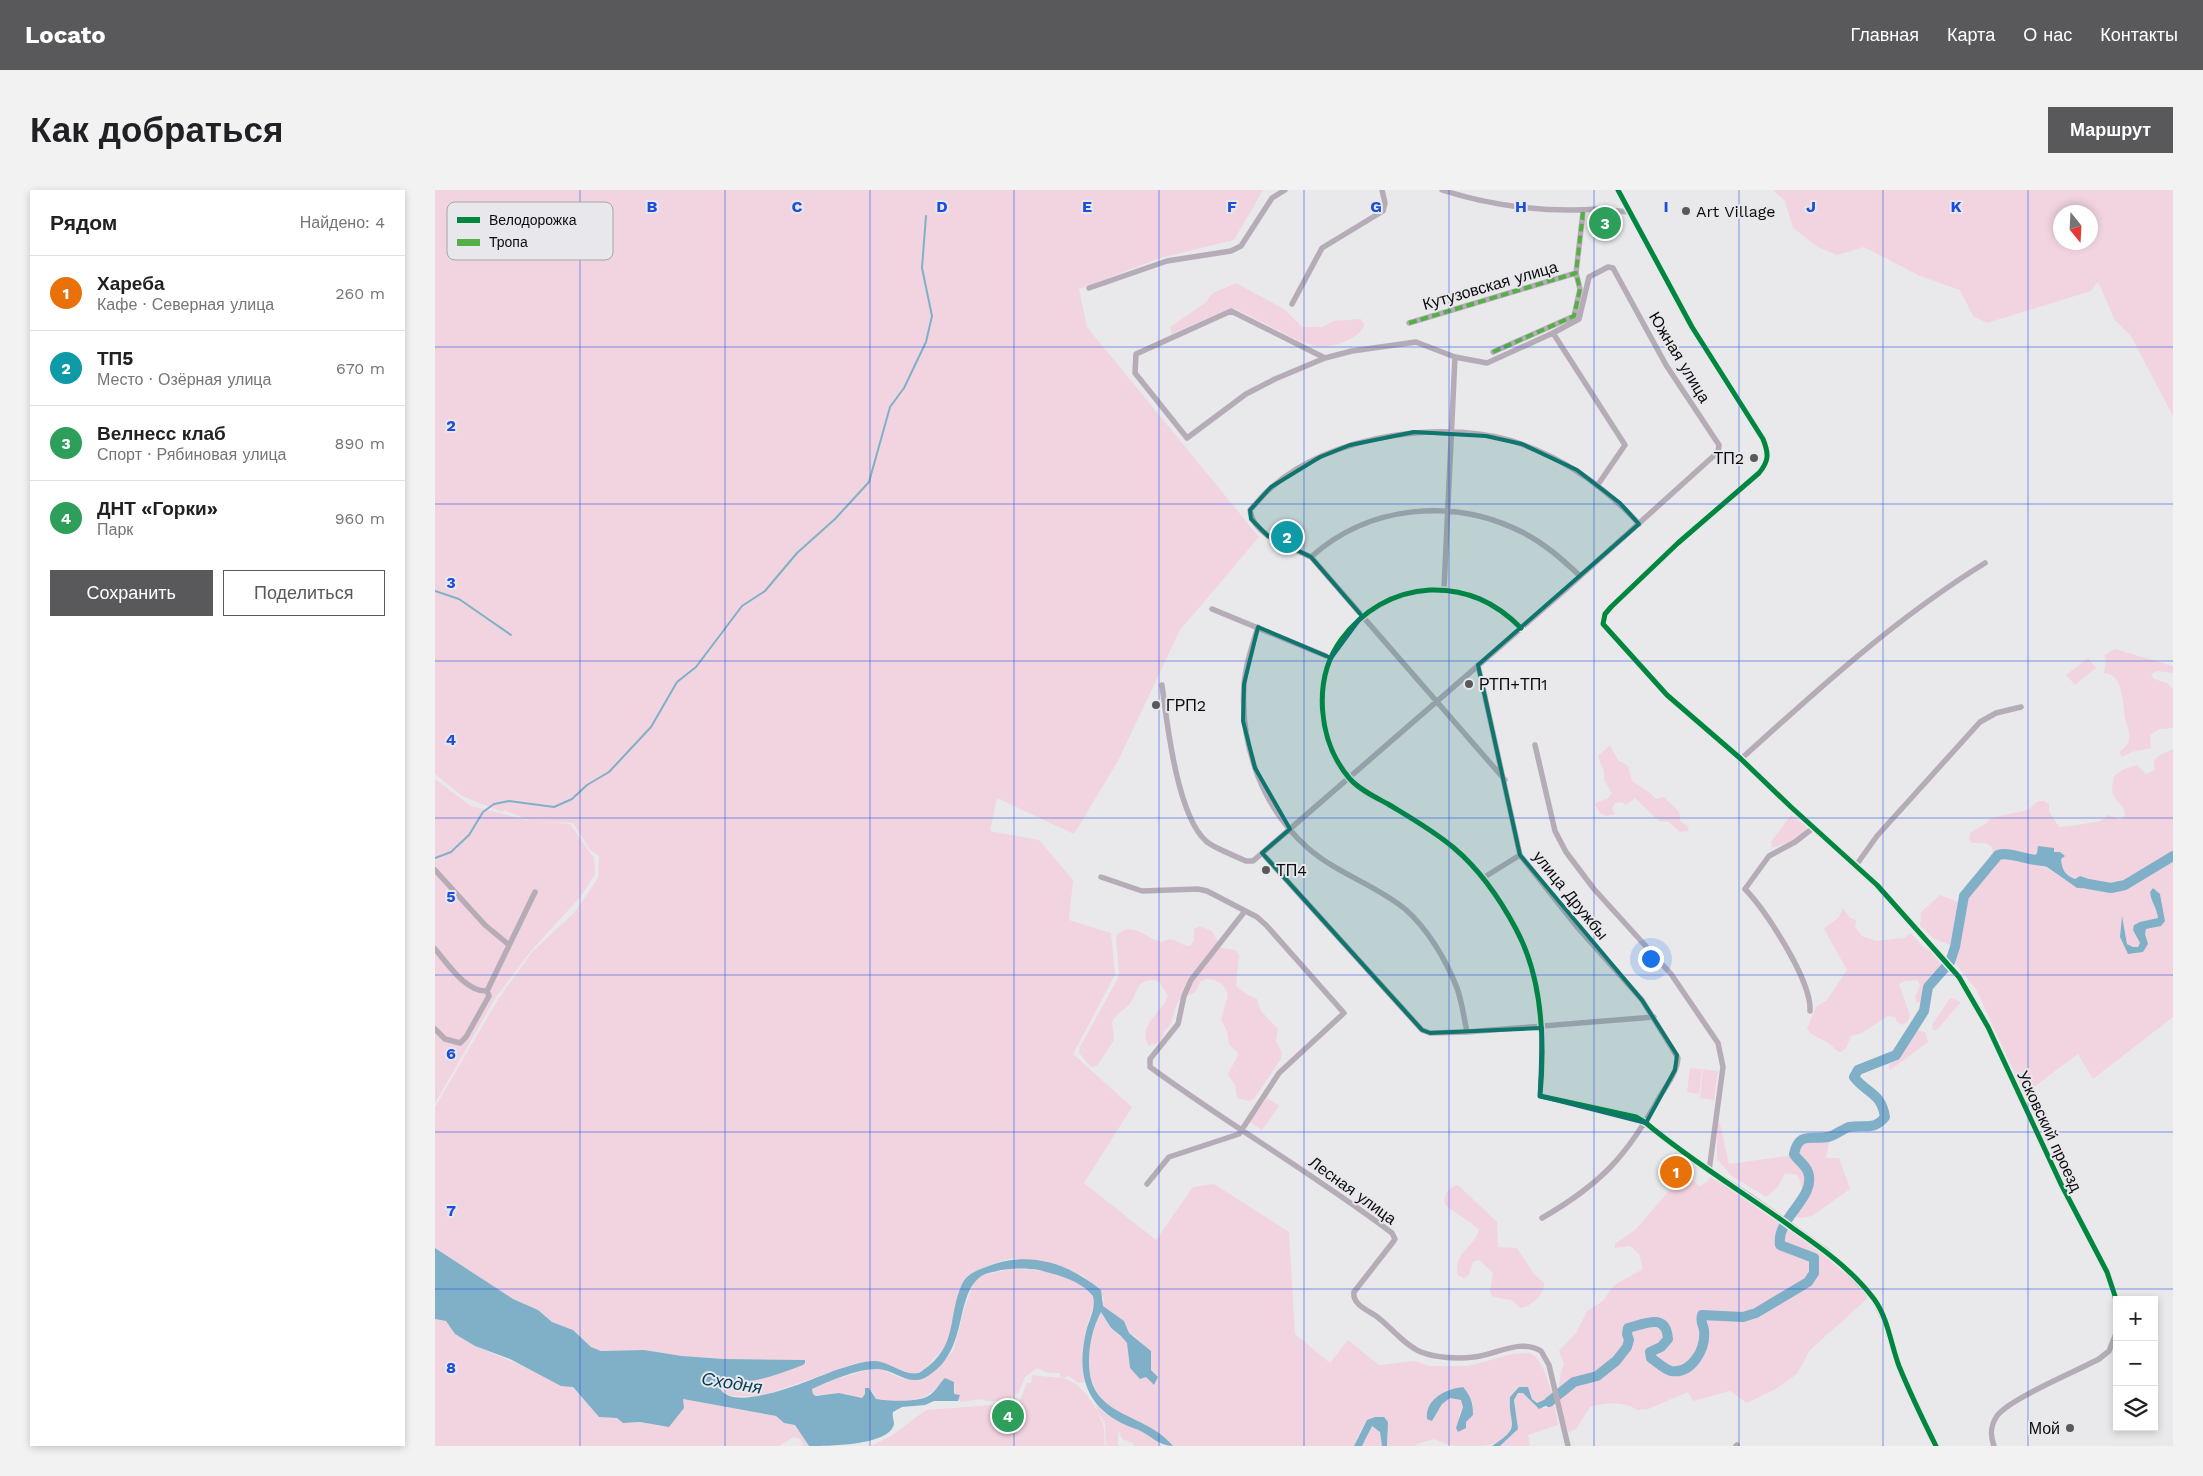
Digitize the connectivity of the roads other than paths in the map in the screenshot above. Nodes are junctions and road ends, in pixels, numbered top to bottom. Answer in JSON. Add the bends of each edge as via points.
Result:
{"nodes":[{"id":1,"x":1285,"y":190,"type":"edge"},
{"id":2,"x":1382,"y":190,"type":"edge"},
{"id":3,"x":1442,"y":190,"type":"edge"},
{"id":4,"x":1618,"y":190,"type":"edge"},
{"id":5,"x":1583,"y":212,"type":"junction"},
{"id":6,"x":1629,"y":212,"type":"junction"},
{"id":7,"x":1577,"y":274,"type":"junction"},
{"id":8,"x":1089,"y":288,"type":"dead end"},
{"id":9,"x":1292,"y":304,"type":"dead end"},
{"id":10,"x":1409,"y":323,"type":"dead end"},
{"id":11,"x":1553,"y":333,"type":"junction"},
{"id":12,"x":1493,"y":352,"type":"dead end"},
{"id":13,"x":1455,"y":357,"type":"junction"},
{"id":14,"x":1325,"y":358,"type":"junction"},
{"id":15,"x":1450,"y":432,"type":"junction"},
{"id":16,"x":1597,"y":486,"type":"junction"},
{"id":17,"x":1449,"y":510,"type":"junction"},
{"id":18,"x":1639,"y":524,"type":"junction"},
{"id":19,"x":1311,"y":558,"type":"junction"},
{"id":20,"x":1985,"y":563,"type":"dead end"},
{"id":21,"x":1580,"y":576,"type":"junction"},
{"id":22,"x":1444,"y":590,"type":"junction"},
{"id":23,"x":1212,"y":609,"type":"dead end"},
{"id":24,"x":1362,"y":616,"type":"junction"},
{"id":25,"x":1257,"y":628,"type":"junction"},
{"id":26,"x":1521,"y":628,"type":"junction"},
{"id":27,"x":1331,"y":658,"type":"junction"},
{"id":28,"x":1478,"y":665,"type":"junction"},
{"id":29,"x":1162,"y":685,"type":"dead end"},
{"id":30,"x":1437,"y":702,"type":"junction"},
{"id":31,"x":2021,"y":706,"type":"dead end"},
{"id":32,"x":1535,"y":745,"type":"dead end"},
{"id":33,"x":1741,"y":759,"type":"junction"},
{"id":34,"x":1350,"y":779,"type":"junction"},
{"id":35,"x":1505,"y":780,"type":"junction"},
{"id":36,"x":1813,"y":828,"type":"junction"},
{"id":37,"x":1289,"y":829,"type":"junction"},
{"id":38,"x":1262,"y":854,"type":"junction"},
{"id":39,"x":1520,"y":855,"type":"junction"},
{"id":40,"x":1857,"y":864,"type":"junction"},
{"id":41,"x":435,"y":870,"type":"edge"},
{"id":42,"x":1101,"y":877,"type":"dead end"},
{"id":43,"x":1483,"y":878,"type":"junction"},
{"id":44,"x":535,"y":892,"type":"dead end"},
{"id":45,"x":1245,"y":911,"type":"junction"},
{"id":46,"x":509,"y":945,"type":"junction"},
{"id":47,"x":435,"y":949,"type":"edge"},
{"id":48,"x":487,"y":992,"type":"junction"},
{"id":49,"x":1810,"y":1011,"type":"dead end"},
{"id":50,"x":1654,"y":1017,"type":"junction"},
{"id":51,"x":1542,"y":1028,"type":"junction"},
{"id":52,"x":435,"y":1029,"type":"edge"},
{"id":53,"x":1467,"y":1032,"type":"junction"},
{"id":54,"x":1646,"y":1123,"type":"junction"},
{"id":55,"x":1241,"y":1131,"type":"junction"},
{"id":56,"x":1681,"y":1150,"type":"dead end"},
{"id":57,"x":1688,"y":1156,"type":"dead end"},
{"id":58,"x":1709,"y":1171,"type":"junction"},
{"id":59,"x":1147,"y":1184,"type":"dead end"},
{"id":60,"x":1542,"y":1218,"type":"dead end"},
{"id":61,"x":2115,"y":1296,"type":"edge"},
{"id":62,"x":2113,"y":1341,"type":"edge"},
{"id":63,"x":1568,"y":1446,"type":"edge"},
{"id":64,"x":1935,"y":1446,"type":"edge"},
{"id":65,"x":1994,"y":1446,"type":"edge"}],
"edges":[{"from":1,"to":8,"type":"street","via":[[1272,198],[1241,246],[1231,251],[1167,261]]},
{"from":2,"to":9,"type":"street","via":[[1383,210],[1322,248]]},
{"from":3,"to":5,"type":"street","via":[[1497,203]]},
{"from":4,"to":6,"type":"street"},
{"from":5,"to":6,"type":"street","via":[[1602,209]]},
{"from":5,"to":7,"type":"street","name":"Кутузовская улица"},
{"from":6,"to":33,"type":"street","name":"Усковский проезд","via":[[1768,452],[1767,463],[1759,473],[1611,607],[1603,624],[1667,694]]},
{"from":7,"to":10,"type":"street","name":"Кутузовская улица"},
{"from":7,"to":12,"type":"street","via":[[1580,289],[1574,316]]},
{"from":11,"to":13,"type":"street","name":"Южная улица","via":[[1487,363]]},
{"from":11,"to":16,"type":"street","via":[[1625,446]]},
{"from":11,"to":18,"type":"street","name":"Южная улица","via":[[1579,319],[1589,277],[1608,267],[1613,268],[1666,365],[1719,445],[1718,452]]},
{"from":13,"to":14,"type":"street","name":"Южная улица","via":[[1421,343],[1408,342]]},
{"from":13,"to":15,"type":"street"},
{"from":14,"to":14,"type":"street","name":"Южная улица","via":[[1246,394],[1187,438],[1135,373],[1136,354],[1231,311]]},
{"from":15,"to":16,"type":"street","via":[[1522,444],[1554,458]]},
{"from":15,"to":17,"type":"street"},
{"from":15,"to":19,"type":"street","via":[[1414,432],[1343,448],[1320,457],[1271,487],[1250,510],[1251,519],[1268,536]]},
{"from":16,"to":18,"type":"street","via":[[1620,503]]},
{"from":17,"to":19,"type":"street","via":[[1393,514],[1349,529],[1329,541]]},
{"from":17,"to":21,"type":"street","via":[[1489,518],[1522,532],[1556,554]]},
{"from":17,"to":22,"type":"street"},
{"from":18,"to":21,"type":"street"},
{"from":19,"to":24,"type":"street"},
{"from":20,"to":33,"type":"street","via":[[1954,582],[1870,646]]},
{"from":21,"to":26,"type":"street"},
{"from":22,"to":24,"type":"street","via":[[1422,590],[1393,598]]},
{"from":22,"to":26,"type":"street","via":[[1487,601]]},
{"from":23,"to":25,"type":"street"},
{"from":24,"to":27,"type":"street","via":[[1349,629]]},
{"from":24,"to":30,"type":"street"},
{"from":25,"to":27,"type":"street"},
{"from":25,"to":37,"type":"street","via":[[1244,684],[1243,721],[1255,768]]},
{"from":26,"to":28,"type":"street"},
{"from":27,"to":34,"type":"street","via":[[1325,674],[1323,711],[1330,742]]},
{"from":28,"to":30,"type":"street"},
{"from":28,"to":35,"type":"street","name":"улица Дружбы"},
{"from":29,"to":38,"type":"street","via":[[1172,755],[1184,800],[1197,828],[1206,842],[1247,861],[1253,861]]},
{"from":30,"to":34,"type":"street"},
{"from":30,"to":35,"type":"street"},
{"from":31,"to":40,"type":"street","via":[[1996,713],[1980,722],[1877,836]]},
{"from":32,"to":58,"type":"street","via":[[1555,831],[1566,852],[1671,974],[1718,1043],[1723,1067]]},
{"from":33,"to":36,"type":"street","name":"Усковский проезд"},
{"from":34,"to":37,"type":"street"},
{"from":34,"to":43,"type":"street","via":[[1429,828]]},
{"from":35,"to":39,"type":"street","name":"улица Дружбы"},
{"from":36,"to":40,"type":"street","name":"Усковский проезд"},
{"from":36,"to":49,"type":"street","via":[[1769,856],[1745,889],[1765,912],[1783,943],[1809,997]]},
{"from":37,"to":38,"type":"street"},
{"from":37,"to":53,"type":"street","via":[[1317,855],[1386,895],[1430,937],[1457,989]]},
{"from":38,"to":53,"type":"street","via":[[1422,1030],[1431,1033]]},
{"from":39,"to":43,"type":"street"},
{"from":39,"to":50,"type":"street","name":"улица Дружбы"},
{"from":40,"to":61,"type":"street","name":"Усковский проезд","via":[[1951,967],[1966,988],[2107,1272]]},
{"from":41,"to":46,"type":"street","via":[[485,925]]},
{"from":42,"to":45,"type":"street","via":[[1142,890],[1207,891]]},
{"from":43,"to":51,"type":"street","via":[[1517,929],[1526,950]]},
{"from":44,"to":46,"type":"street"},
{"from":45,"to":55,"type":"street","name":"Лесная улица","via":[[1191,980],[1178,1024],[1149,1059],[1150,1067]]},
{"from":45,"to":55,"type":"street","via":[[1266,925],[1344,1013],[1279,1073]]},
{"from":46,"to":48,"type":"street"},
{"from":47,"to":48,"type":"street","via":[[467,984]]},
{"from":48,"to":52,"type":"street","via":[[489,996],[461,1043],[445,1039]]},
{"from":50,"to":51,"type":"street"},
{"from":50,"to":54,"type":"street","name":"улица Дружбы","via":[[1678,1058],[1675,1070]]},
{"from":51,"to":53,"type":"street"},
{"from":51,"to":54,"type":"street","via":[[1541,1096],[1636,1117]]},
{"from":54,"to":56,"type":"street"},
{"from":54,"to":60,"type":"street","name":"улица Дружбы","via":[[1605,1175],[1582,1194]]},
{"from":55,"to":59,"type":"street","via":[[1233,1137],[1169,1157]]},
{"from":55,"to":63,"type":"street","name":"Лесная улица","via":[[1347,1199],[1394,1236],[1393,1242],[1355,1292],[1357,1303],[1421,1352],[1461,1358],[1485,1356],[1524,1346],[1535,1348],[1547,1360]]},
{"from":57,"to":58,"type":"street"},
{"from":58,"to":64,"type":"street","via":[[1773,1213],[1844,1267],[1876,1302],[1899,1366]]},
{"from":62,"to":65,"type":"street","via":[[2109,1351],[2099,1359],[2017,1401],[1997,1415],[1991,1432]]}]}
